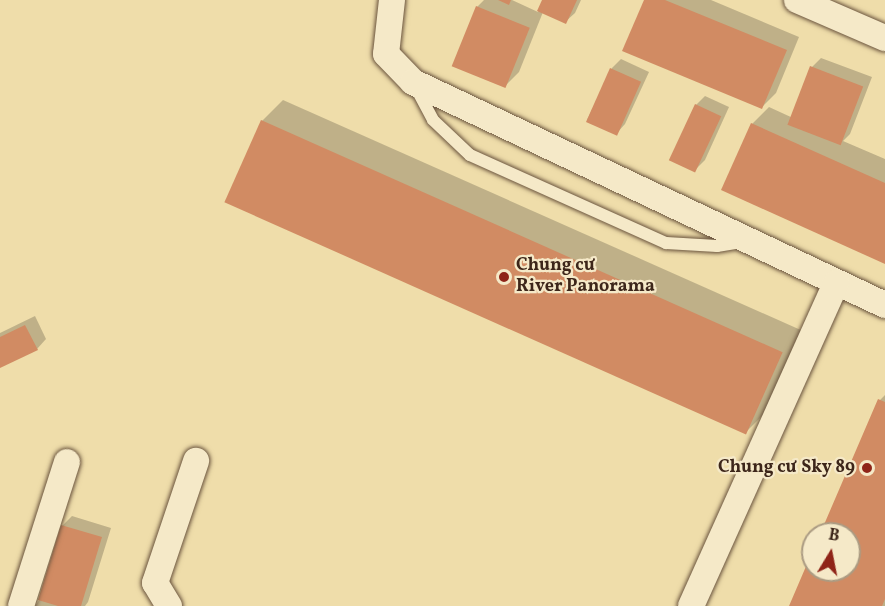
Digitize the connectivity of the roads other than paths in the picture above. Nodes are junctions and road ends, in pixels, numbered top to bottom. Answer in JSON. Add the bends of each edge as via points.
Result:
{"nodes":[{"id":1,"x":392,"y":0,"type":"edge"},
{"id":2,"x":797,"y":0,"type":"edge"},
{"id":3,"x":885,"y":39,"type":"edge"},
{"id":4,"x":412,"y":82,"type":"junction"},
{"id":5,"x":749,"y":241,"type":"junction"},
{"id":6,"x":836,"y":283,"type":"junction"},
{"id":7,"x":885,"y":305,"type":"edge"},
{"id":8,"x":196,"y":461,"type":"dead end"},
{"id":9,"x":67,"y":462,"type":"dead end"},
{"id":10,"x":21,"y":606,"type":"edge"},
{"id":11,"x":169,"y":606,"type":"edge"},
{"id":12,"x":692,"y":606,"type":"edge"}],
"edges":[{"from":1,"to":4,"type":"street","via":[[386,54]]},
{"from":2,"to":3,"type":"street"},
{"from":4,"to":5,"type":"street"},
{"from":4,"to":5,"type":"lane","via":[[433,120],[470,155],[666,243],[717,246]]},
{"from":5,"to":6,"type":"street"},
{"from":6,"to":7,"type":"street"},
{"from":6,"to":12,"type":"street"},
{"from":8,"to":11,"type":"street","via":[[155,583]]},
{"from":9,"to":10,"type":"street"}]}
